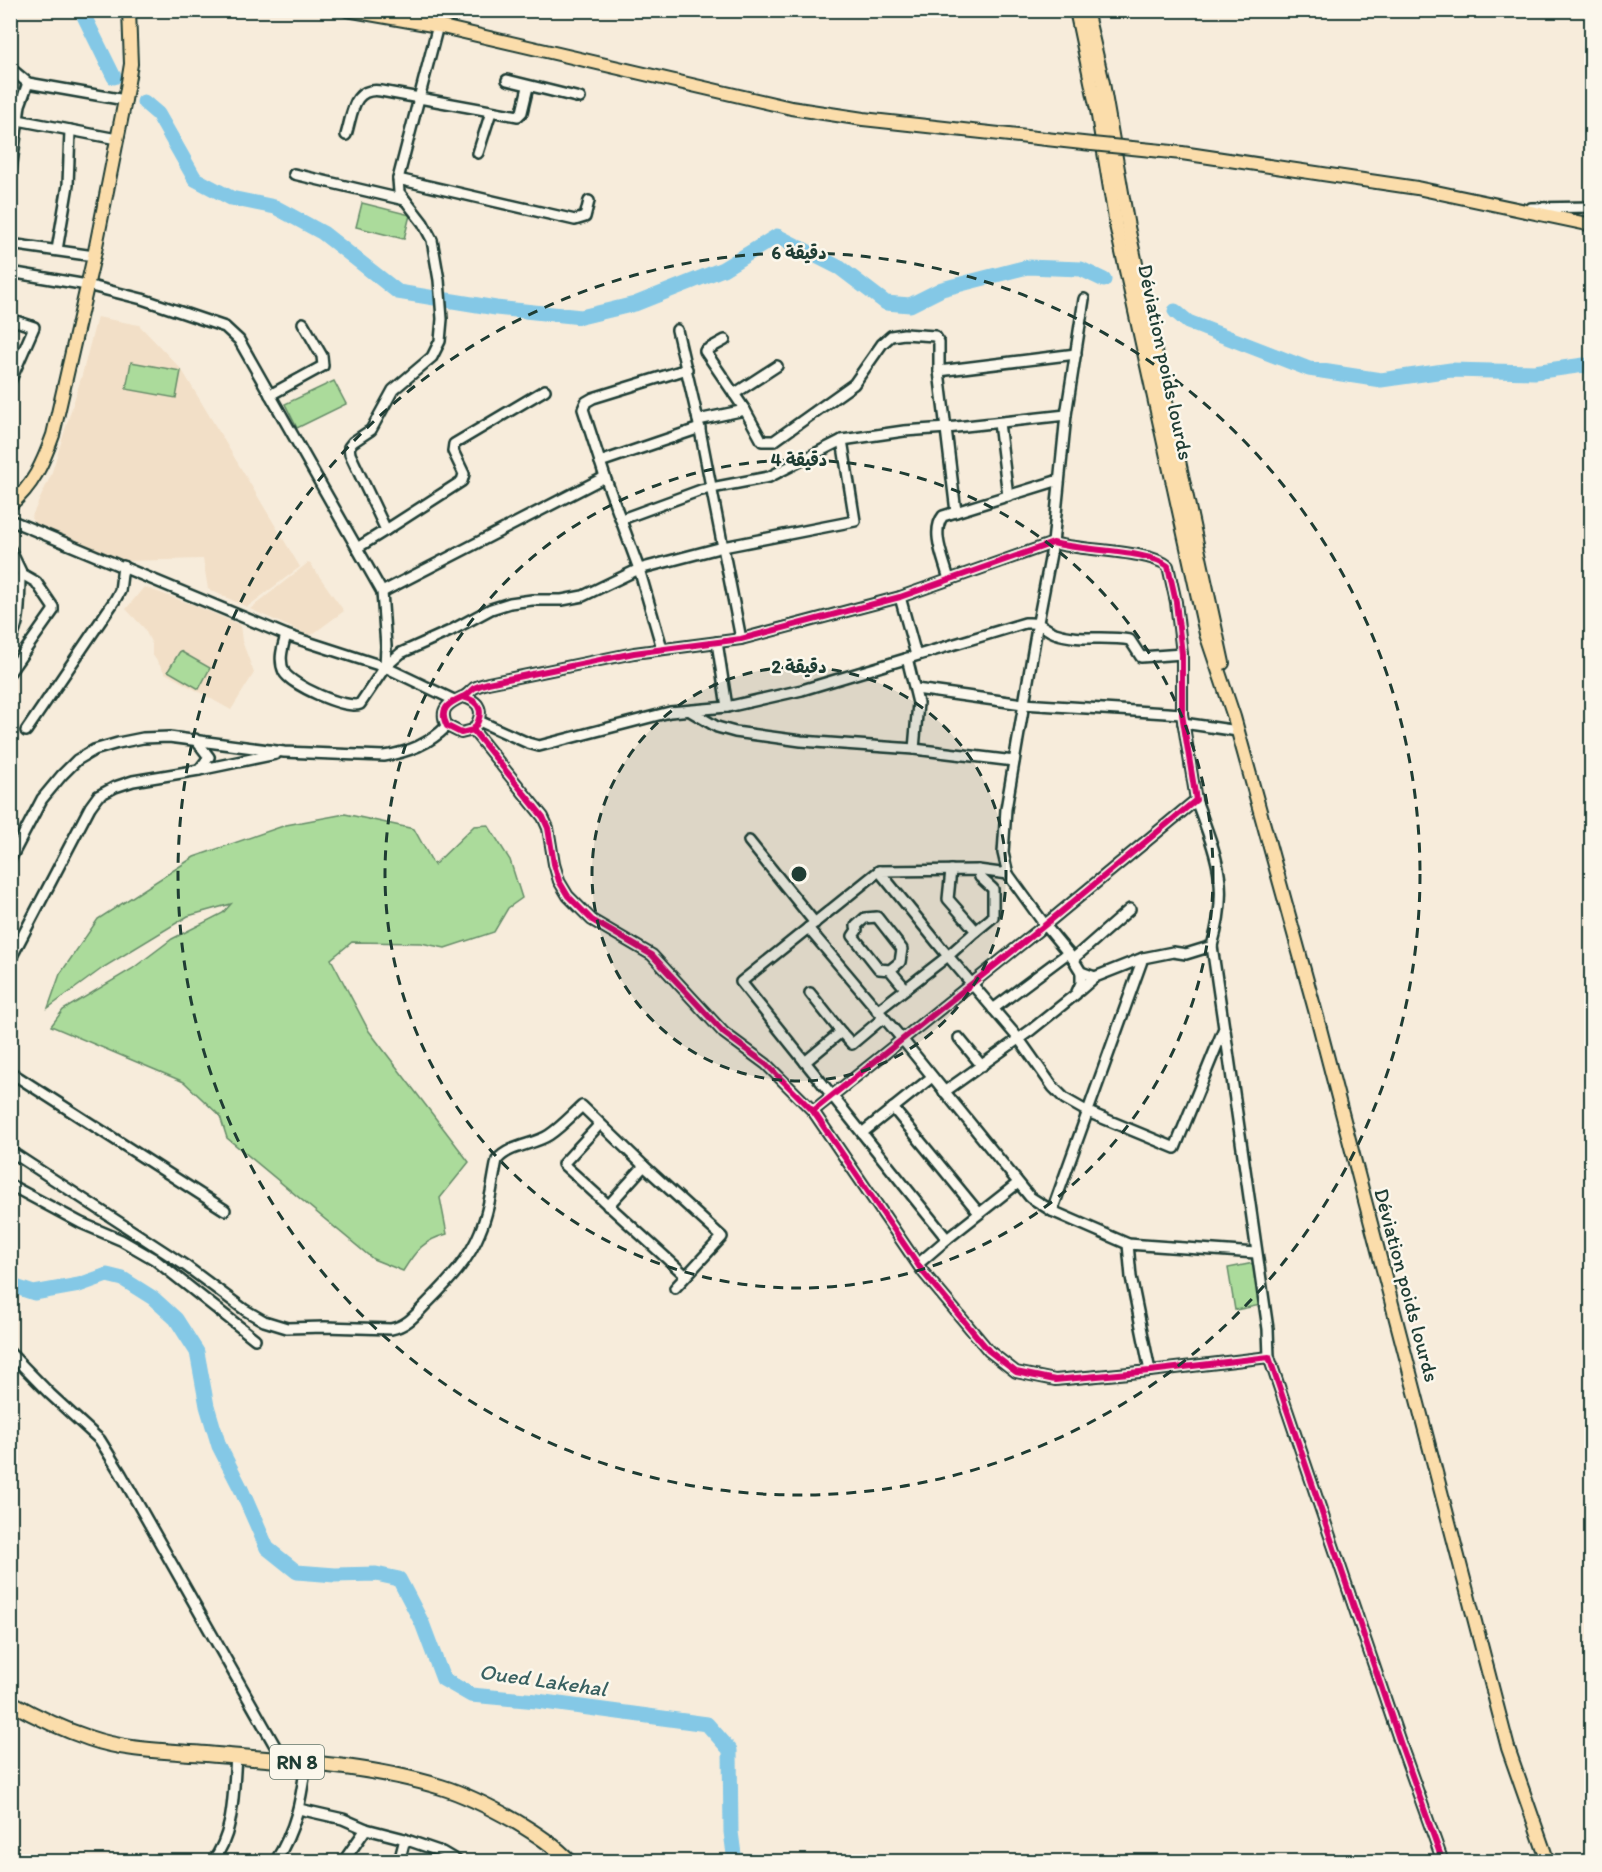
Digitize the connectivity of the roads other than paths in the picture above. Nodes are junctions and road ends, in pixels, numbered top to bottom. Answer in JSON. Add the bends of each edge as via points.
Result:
{"nodes":[{"id":1,"x":129,"y":10,"type":"edge"},
{"id":2,"x":347,"y":10,"type":"edge"},
{"id":3,"x":442,"y":10,"type":"edge"},
{"id":4,"x":1076,"y":10,"type":"edge"},
{"id":5,"x":1086,"y":10,"type":"edge"},
{"id":6,"x":438,"y":26,"type":"junction"},
{"id":7,"x":10,"y":68,"type":"edge"},
{"id":8,"x":507,"y":80,"type":"dead end"},
{"id":9,"x":28,"y":83,"type":"junction"},
{"id":10,"x":528,"y":87,"type":"junction"},
{"id":11,"x":420,"y":98,"type":"junction"},
{"id":12,"x":580,"y":98,"type":"dead end"},
{"id":13,"x":125,"y":100,"type":"junction"},
{"id":14,"x":491,"y":112,"type":"junction"},
{"id":15,"x":14,"y":117,"type":"edge"},
{"id":16,"x":70,"y":130,"type":"junction"},
{"id":17,"x":346,"y":135,"type":"dead end"},
{"id":18,"x":117,"y":139,"type":"junction"},
{"id":19,"x":478,"y":153,"type":"dead end"},
{"id":20,"x":294,"y":174,"type":"dead end"},
{"id":21,"x":11,"y":176,"type":"edge"},
{"id":22,"x":398,"y":179,"type":"junction"},
{"id":23,"x":406,"y":200,"type":"junction"},
{"id":24,"x":589,"y":201,"type":"dead end"},
{"id":25,"x":1592,"y":207,"type":"edge"},
{"id":26,"x":1513,"y":209,"type":"junction"},
{"id":27,"x":1592,"y":225,"type":"edge"},
{"id":28,"x":10,"y":244,"type":"edge"},
{"id":29,"x":57,"y":250,"type":"junction"},
{"id":30,"x":94,"y":256,"type":"junction"},
{"id":31,"x":10,"y":272,"type":"edge"},
{"id":32,"x":87,"y":285,"type":"junction"},
{"id":33,"x":1084,"y":299,"type":"dead end"},
{"id":34,"x":10,"y":319,"type":"edge"},
{"id":35,"x":303,"y":323,"type":"dead end"},
{"id":36,"x":677,"y":330,"type":"dead end"},
{"id":37,"x":725,"y":340,"type":"dead end"},
{"id":38,"x":1076,"y":354,"type":"junction"},
{"id":39,"x":777,"y":366,"type":"dead end"},
{"id":40,"x":687,"y":369,"type":"junction"},
{"id":41,"x":939,"y":371,"type":"junction"},
{"id":42,"x":10,"y":382,"type":"edge"},
{"id":43,"x":546,"y":390,"type":"dead end"},
{"id":44,"x":734,"y":394,"type":"junction"},
{"id":45,"x":270,"y":395,"type":"junction"},
{"id":46,"x":745,"y":410,"type":"junction"},
{"id":47,"x":1066,"y":415,"type":"junction"},
{"id":48,"x":999,"y":423,"type":"junction"},
{"id":49,"x":699,"y":424,"type":"junction"},
{"id":50,"x":947,"y":428,"type":"junction"},
{"id":51,"x":843,"y":440,"type":"junction"},
{"id":52,"x":600,"y":462,"type":"junction"},
{"id":53,"x":605,"y":477,"type":"junction"},
{"id":54,"x":1059,"y":480,"type":"junction"},
{"id":55,"x":711,"y":488,"type":"junction"},
{"id":56,"x":1008,"y":496,"type":"junction"},
{"id":57,"x":10,"y":505,"type":"edge"},
{"id":58,"x":956,"y":512,"type":"junction"},
{"id":59,"x":622,"y":519,"type":"junction"},
{"id":60,"x":10,"y":520,"type":"edge"},
{"id":61,"x":386,"y":530,"type":"junction"},
{"id":62,"x":1053,"y":543,"type":"junction"},
{"id":63,"x":357,"y":548,"type":"junction"},
{"id":64,"x":723,"y":548,"type":"junction"},
{"id":65,"x":10,"y":549,"type":"edge"},
{"id":66,"x":123,"y":566,"type":"junction"},
{"id":67,"x":639,"y":569,"type":"junction"},
{"id":68,"x":17,"y":579,"type":"edge"},
{"id":69,"x":950,"y":580,"type":"junction"},
{"id":70,"x":382,"y":592,"type":"junction"},
{"id":71,"x":900,"y":597,"type":"junction"},
{"id":72,"x":14,"y":618,"type":"edge"},
{"id":73,"x":1038,"y":622,"type":"junction"},
{"id":74,"x":286,"y":635,"type":"junction"},
{"id":75,"x":741,"y":639,"type":"junction"},
{"id":76,"x":10,"y":641,"type":"edge"},
{"id":77,"x":717,"y":642,"type":"junction"},
{"id":78,"x":662,"y":648,"type":"junction"},
{"id":79,"x":1182,"y":654,"type":"junction"},
{"id":80,"x":912,"y":656,"type":"junction"},
{"id":81,"x":385,"y":667,"type":"junction"},
{"id":82,"x":10,"y":672,"type":"edge"},
{"id":83,"x":916,"y":689,"type":"junction"},
{"id":84,"x":458,"y":699,"type":"junction"},
{"id":85,"x":1023,"y":704,"type":"junction"},
{"id":86,"x":727,"y":707,"type":"junction"},
{"id":87,"x":690,"y":711,"type":"junction"},
{"id":88,"x":1234,"y":717,"type":"junction"},
{"id":89,"x":1183,"y":718,"type":"junction"},
{"id":90,"x":479,"y":721,"type":"junction"},
{"id":91,"x":447,"y":726,"type":"junction"},
{"id":92,"x":473,"y":730,"type":"junction"},
{"id":93,"x":26,"y":731,"type":"dead end"},
{"id":94,"x":1238,"y":731,"type":"junction"},
{"id":95,"x":195,"y":739,"type":"junction"},
{"id":96,"x":914,"y":748,"type":"junction"},
{"id":97,"x":284,"y":752,"type":"junction"},
{"id":98,"x":1014,"y":761,"type":"junction"},
{"id":99,"x":199,"y":770,"type":"junction"},
{"id":100,"x":1196,"y":800,"type":"junction"},
{"id":101,"x":748,"y":841,"type":"dead end"},
{"id":102,"x":10,"y":860,"type":"edge"},
{"id":103,"x":951,"y":870,"type":"junction"},
{"id":104,"x":978,"y":870,"type":"junction"},
{"id":105,"x":879,"y":871,"type":"junction"},
{"id":106,"x":1008,"y":874,"type":"junction"},
{"id":107,"x":1130,"y":909,"type":"dead end"},
{"id":108,"x":1045,"y":925,"type":"junction"},
{"id":109,"x":812,"y":926,"type":"junction"},
{"id":110,"x":976,"y":931,"type":"junction"},
{"id":111,"x":1212,"y":946,"type":"junction"},
{"id":112,"x":948,"y":956,"type":"junction"},
{"id":113,"x":1071,"y":956,"type":"junction"},
{"id":114,"x":11,"y":958,"type":"edge"},
{"id":115,"x":1143,"y":958,"type":"junction"},
{"id":116,"x":890,"y":970,"type":"junction"},
{"id":117,"x":1081,"y":972,"type":"junction"},
{"id":118,"x":1095,"y":977,"type":"junction"},
{"id":119,"x":971,"y":983,"type":"junction"},
{"id":120,"x":905,"y":988,"type":"junction"},
{"id":121,"x":810,"y":993,"type":"dead end"},
{"id":122,"x":1076,"y":993,"type":"junction"},
{"id":123,"x":993,"y":1009,"type":"junction"},
{"id":124,"x":880,"y":1014,"type":"junction"},
{"id":125,"x":1224,"y":1028,"type":"junction"},
{"id":126,"x":841,"y":1032,"type":"junction"},
{"id":127,"x":959,"y":1038,"type":"dead end"},
{"id":128,"x":902,"y":1039,"type":"junction"},
{"id":129,"x":1019,"y":1039,"type":"junction"},
{"id":130,"x":805,"y":1062,"type":"junction"},
{"id":131,"x":982,"y":1066,"type":"junction"},
{"id":132,"x":10,"y":1072,"type":"edge"},
{"id":133,"x":932,"y":1077,"type":"junction"},
{"id":134,"x":944,"y":1092,"type":"junction"},
{"id":135,"x":833,"y":1096,"type":"junction"},
{"id":136,"x":893,"y":1108,"type":"junction"},
{"id":137,"x":813,"y":1111,"type":"junction"},
{"id":138,"x":1088,"y":1112,"type":"junction"},
{"id":139,"x":600,"y":1124,"type":"junction"},
{"id":140,"x":862,"y":1133,"type":"junction"},
{"id":141,"x":10,"y":1151,"type":"edge"},
{"id":142,"x":644,"y":1166,"type":"junction"},
{"id":143,"x":1018,"y":1183,"type":"junction"},
{"id":144,"x":10,"y":1185,"type":"edge"},
{"id":145,"x":608,"y":1206,"type":"junction"},
{"id":146,"x":225,"y":1210,"type":"dead end"},
{"id":147,"x":1052,"y":1211,"type":"junction"},
{"id":148,"x":979,"y":1214,"type":"junction"},
{"id":149,"x":947,"y":1239,"type":"junction"},
{"id":150,"x":1128,"y":1244,"type":"junction"},
{"id":151,"x":1256,"y":1253,"type":"junction"},
{"id":152,"x":918,"y":1264,"type":"junction"},
{"id":153,"x":686,"y":1275,"type":"junction"},
{"id":154,"x":675,"y":1288,"type":"dead end"},
{"id":155,"x":255,"y":1339,"type":"dead end"},
{"id":156,"x":10,"y":1353,"type":"edge"},
{"id":157,"x":1269,"y":1357,"type":"junction"},
{"id":158,"x":1150,"y":1371,"type":"junction"},
{"id":159,"x":10,"y":1702,"type":"edge"},
{"id":160,"x":236,"y":1757,"type":"junction"},
{"id":161,"x":283,"y":1760,"type":"junction"},
{"id":162,"x":306,"y":1763,"type":"junction"},
{"id":163,"x":300,"y":1809,"type":"junction"},
{"id":164,"x":366,"y":1829,"type":"junction"},
{"id":165,"x":405,"y":1839,"type":"junction"},
{"id":166,"x":212,"y":1862,"type":"edge"},
{"id":167,"x":275,"y":1862,"type":"edge"},
{"id":168,"x":343,"y":1862,"type":"edge"},
{"id":169,"x":399,"y":1862,"type":"edge"},
{"id":170,"x":459,"y":1862,"type":"edge"},
{"id":171,"x":570,"y":1862,"type":"edge"},
{"id":172,"x":1443,"y":1862,"type":"edge"},
{"id":173,"x":1548,"y":1862,"type":"edge"}],
"edges":[{"from":1,"to":13,"type":"main road","via":[[130,64]]},
{"from":2,"to":6,"type":"main road"},
{"from":3,"to":6,"type":"street"},
{"from":4,"to":88,"type":"main road","name":"Déviation poids lourds","via":[[1116,225],[1200,611]]},
{"from":5,"to":88,"type":"main road","name":"Déviation poids lourds","via":[[1128,227]]},
{"from":6,"to":11,"type":"street"},
{"from":6,"to":26,"type":"main road","bridge":true,"via":[[791,108],[1182,153],[1417,188]]},
{"from":7,"to":9,"type":"street"},
{"from":8,"to":10,"type":"street"},
{"from":9,"to":13,"type":"street"},
{"from":9,"to":15,"type":"street"},
{"from":10,"to":12,"type":"street"},
{"from":10,"to":14,"type":"street","via":[[518,116]]},
{"from":11,"to":14,"type":"street"},
{"from":11,"to":17,"type":"street","via":[[365,91],[358,96]]},
{"from":11,"to":22,"type":"street"},
{"from":13,"to":18,"type":"main road"},
{"from":14,"to":19,"type":"street"},
{"from":15,"to":16,"type":"street"},
{"from":15,"to":21,"type":"street"},
{"from":16,"to":18,"type":"street"},
{"from":16,"to":29,"type":"street","via":[[68,185]]},
{"from":18,"to":30,"type":"main road"},
{"from":20,"to":23,"type":"street"},
{"from":22,"to":23,"type":"street","via":[[399,192]]},
{"from":22,"to":24,"type":"street","via":[[575,220],[585,218]]},
{"from":23,"to":61,"type":"street","via":[[432,240],[442,319],[440,342],[432,357],[393,390],[371,430],[349,447]]},
{"from":25,"to":26,"type":"street"},
{"from":26,"to":27,"type":"main road"},
{"from":28,"to":29,"type":"street"},
{"from":29,"to":30,"type":"street"},
{"from":30,"to":32,"type":"main road"},
{"from":31,"to":32,"type":"street"},
{"from":32,"to":45,"type":"street","via":[[225,327],[239,340]]},
{"from":32,"to":57,"type":"main road","via":[[43,464]]},
{"from":33,"to":38,"type":"street"},
{"from":34,"to":42,"type":"street","via":[[34,327]]},
{"from":35,"to":45,"type":"street","via":[[322,356],[323,366]]},
{"from":36,"to":40,"type":"street"},
{"from":37,"to":44,"type":"street","via":[[705,351]]},
{"from":38,"to":41,"type":"street"},
{"from":38,"to":47,"type":"street"},
{"from":39,"to":44,"type":"street"},
{"from":40,"to":49,"type":"street"},
{"from":40,"to":52,"type":"street","via":[[586,402],[583,409]]},
{"from":41,"to":46,"type":"street","via":[[939,342],[935,336],[891,336],[854,384],[774,441],[762,441]]},
{"from":41,"to":50,"type":"street"},
{"from":43,"to":61,"type":"street","via":[[454,444],[453,451],[464,474],[462,482]]},
{"from":44,"to":46,"type":"street"},
{"from":45,"to":63,"type":"street"},
{"from":46,"to":49,"type":"street"},
{"from":47,"to":48,"type":"street"},
{"from":47,"to":54,"type":"street"},
{"from":48,"to":50,"type":"street"},
{"from":48,"to":56,"type":"street"},
{"from":49,"to":52,"type":"street"},
{"from":49,"to":55,"type":"street"},
{"from":50,"to":51,"type":"street"},
{"from":50,"to":58,"type":"street"},
{"from":51,"to":55,"type":"street","via":[[769,477]]},
{"from":51,"to":64,"type":"street","via":[[855,521]]},
{"from":52,"to":53,"type":"street"},
{"from":53,"to":59,"type":"street"},
{"from":53,"to":70,"type":"street"},
{"from":54,"to":56,"type":"street"},
{"from":54,"to":62,"type":"street"},
{"from":55,"to":59,"type":"street"},
{"from":55,"to":64,"type":"street"},
{"from":56,"to":58,"type":"street"},
{"from":58,"to":69,"type":"street","via":[[938,522]]},
{"from":59,"to":67,"type":"street"},
{"from":60,"to":66,"type":"street"},
{"from":61,"to":63,"type":"street"},
{"from":62,"to":69,"type":"street"},
{"from":62,"to":73,"type":"street"},
{"from":62,"to":79,"type":"street","via":[[1152,557],[1168,566]]},
{"from":63,"to":70,"type":"street"},
{"from":64,"to":67,"type":"street"},
{"from":64,"to":75,"type":"street"},
{"from":65,"to":68,"type":"street"},
{"from":66,"to":74,"type":"street"},
{"from":66,"to":93,"type":"street","via":[[115,600]]},
{"from":67,"to":78,"type":"street"},
{"from":67,"to":81,"type":"street","via":[[582,596],[510,603],[491,609],[401,653]]},
{"from":68,"to":72,"type":"street"},
{"from":68,"to":82,"type":"street","via":[[36,582],[53,611]]},
{"from":69,"to":71,"type":"street"},
{"from":70,"to":81,"type":"street"},
{"from":71,"to":75,"type":"street"},
{"from":71,"to":80,"type":"street"},
{"from":72,"to":76,"type":"street","via":[[16,630]]},
{"from":73,"to":79,"type":"street","via":[[1053,633],[1080,639],[1130,640],[1141,657]]},
{"from":73,"to":80,"type":"street"},
{"from":73,"to":85,"type":"street"},
{"from":74,"to":81,"type":"street"},
{"from":74,"to":81,"type":"street","via":[[280,656],[290,681],[343,704],[360,704]]},
{"from":75,"to":77,"type":"street"},
{"from":77,"to":78,"type":"street"},
{"from":77,"to":86,"type":"street"},
{"from":78,"to":84,"type":"street","via":[[488,683]]},
{"from":79,"to":89,"type":"street"},
{"from":80,"to":83,"type":"street"},
{"from":80,"to":86,"type":"street","via":[[802,690]]},
{"from":81,"to":84,"type":"street"},
{"from":83,"to":85,"type":"street"},
{"from":83,"to":96,"type":"street"},
{"from":84,"to":90,"type":"street","via":[[477,705]]},
{"from":84,"to":91,"type":"street","via":[[447,707]]},
{"from":85,"to":89,"type":"street"},
{"from":85,"to":98,"type":"street"},
{"from":86,"to":87,"type":"street"},
{"from":87,"to":90,"type":"street","via":[[670,712],[539,746]]},
{"from":87,"to":96,"type":"street","via":[[717,727],[735,732],[801,741]]},
{"from":88,"to":94,"type":"main road","name":"Déviation poids lourds"},
{"from":89,"to":94,"type":"street"},
{"from":89,"to":100,"type":"street"},
{"from":90,"to":92,"type":"street"},
{"from":91,"to":92,"type":"street","via":[[461,733]]},
{"from":91,"to":97,"type":"street","via":[[430,741],[384,756]]},
{"from":92,"to":137,"type":"street","via":[[543,816],[560,881],[574,902],[592,920],[652,955],[724,1033],[766,1064]]},
{"from":94,"to":173,"type":"main road","name":"Déviation poids lourds","via":[[1505,1736]]},
{"from":95,"to":97,"type":"street"},
{"from":95,"to":99,"type":"street","via":[[209,757]]},
{"from":95,"to":102,"type":"street","via":[[143,738],[94,750],[77,760],[42,799]]},
{"from":96,"to":98,"type":"street"},
{"from":97,"to":99,"type":"street"},
{"from":98,"to":106,"type":"street","via":[[1006,809],[1004,853]]},
{"from":99,"to":114,"type":"street","via":[[133,781],[98,796]]},
{"from":100,"to":108,"type":"street"},
{"from":100,"to":111,"type":"street","via":[[1218,863],[1221,885],[1219,924]]},
{"from":101,"to":109,"type":"street"},
{"from":103,"to":104,"type":"street"},
{"from":103,"to":105,"type":"street"},
{"from":103,"to":110,"type":"street","via":[[948,899]]},
{"from":104,"to":106,"type":"street"},
{"from":104,"to":110,"type":"street","via":[[993,889],[994,900],[993,917]]},
{"from":105,"to":109,"type":"street"},
{"from":105,"to":112,"type":"street"},
{"from":106,"to":108,"type":"street"},
{"from":107,"to":113,"type":"street"},
{"from":108,"to":113,"type":"street"},
{"from":108,"to":119,"type":"street"},
{"from":109,"to":124,"type":"street"},
{"from":109,"to":130,"type":"street","via":[[741,982]]},
{"from":110,"to":112,"type":"street"},
{"from":111,"to":115,"type":"street","via":[[1186,954],[1173,952]]},
{"from":111,"to":125,"type":"street"},
{"from":112,"to":119,"type":"street"},
{"from":112,"to":120,"type":"street"},
{"from":113,"to":117,"type":"street"},
{"from":113,"to":123,"type":"street"},
{"from":115,"to":118,"type":"street"},
{"from":115,"to":138,"type":"street"},
{"from":116,"to":116,"type":"street","via":[[879,969],[853,936],[856,926],[865,918],[877,917],[902,949],[900,962]]},
{"from":116,"to":120,"type":"street"},
{"from":117,"to":118,"type":"street"},
{"from":117,"to":122,"type":"street"},
{"from":118,"to":122,"type":"street"},
{"from":119,"to":123,"type":"street"},
{"from":119,"to":128,"type":"street"},
{"from":120,"to":124,"type":"street"},
{"from":121,"to":126,"type":"street"},
{"from":122,"to":129,"type":"street"},
{"from":123,"to":129,"type":"street"},
{"from":124,"to":126,"type":"street","via":[[852,1044]]},
{"from":124,"to":128,"type":"street"},
{"from":125,"to":138,"type":"street","via":[[1176,1148]]},
{"from":125,"to":151,"type":"street"},
{"from":126,"to":130,"type":"street"},
{"from":127,"to":131,"type":"street"},
{"from":128,"to":133,"type":"street"},
{"from":128,"to":135,"type":"street"},
{"from":129,"to":131,"type":"street"},
{"from":129,"to":138,"type":"street","via":[[1053,1087]]},
{"from":130,"to":135,"type":"street"},
{"from":131,"to":134,"type":"street"},
{"from":132,"to":146,"type":"street"},
{"from":133,"to":134,"type":"street"},
{"from":133,"to":136,"type":"street"},
{"from":134,"to":143,"type":"street"},
{"from":135,"to":137,"type":"street"},
{"from":135,"to":140,"type":"street"},
{"from":136,"to":140,"type":"street"},
{"from":136,"to":148,"type":"street"},
{"from":137,"to":152,"type":"street"},
{"from":138,"to":147,"type":"street"},
{"from":139,"to":141,"type":"street","via":[[582,1106],[550,1134],[502,1154],[497,1160],[481,1231],[465,1261],[409,1322],[391,1329],[287,1328],[264,1322]]},
{"from":139,"to":142,"type":"street"},
{"from":139,"to":145,"type":"street","via":[[563,1164]]},
{"from":140,"to":149,"type":"street"},
{"from":142,"to":145,"type":"street"},
{"from":142,"to":153,"type":"street","via":[[722,1237]]},
{"from":143,"to":147,"type":"street","via":[[1030,1197]]},
{"from":143,"to":148,"type":"street"},
{"from":144,"to":155,"type":"street","via":[[154,1259]]},
{"from":145,"to":153,"type":"street"},
{"from":147,"to":150,"type":"street"},
{"from":148,"to":149,"type":"street"},
{"from":149,"to":152,"type":"street"},
{"from":150,"to":151,"type":"street"},
{"from":150,"to":158,"type":"street"},
{"from":151,"to":157,"type":"street"},
{"from":152,"to":158,"type":"street","via":[[988,1351],[1016,1372],[1055,1380]]},
{"from":153,"to":154,"type":"street"},
{"from":156,"to":161,"type":"street","via":[[100,1440]]},
{"from":157,"to":158,"type":"street"},
{"from":157,"to":172,"type":"street"},
{"from":159,"to":160,"type":"highway","number":"RN 8","via":[[90,1739],[135,1748]]},
{"from":160,"to":161,"type":"highway","number":"RN 8"},
{"from":160,"to":166,"type":"street","via":[[228,1830]]},
{"from":161,"to":162,"type":"highway","number":"RN 8"},
{"from":162,"to":163,"type":"street"},
{"from":162,"to":171,"type":"highway","number":"RN 8","via":[[375,1772],[441,1787],[522,1826],[556,1847]]},
{"from":163,"to":164,"type":"street"},
{"from":163,"to":167,"type":"street"},
{"from":164,"to":165,"type":"street"},
{"from":164,"to":168,"type":"street"},
{"from":165,"to":169,"type":"street"},
{"from":165,"to":170,"type":"street"}]}
